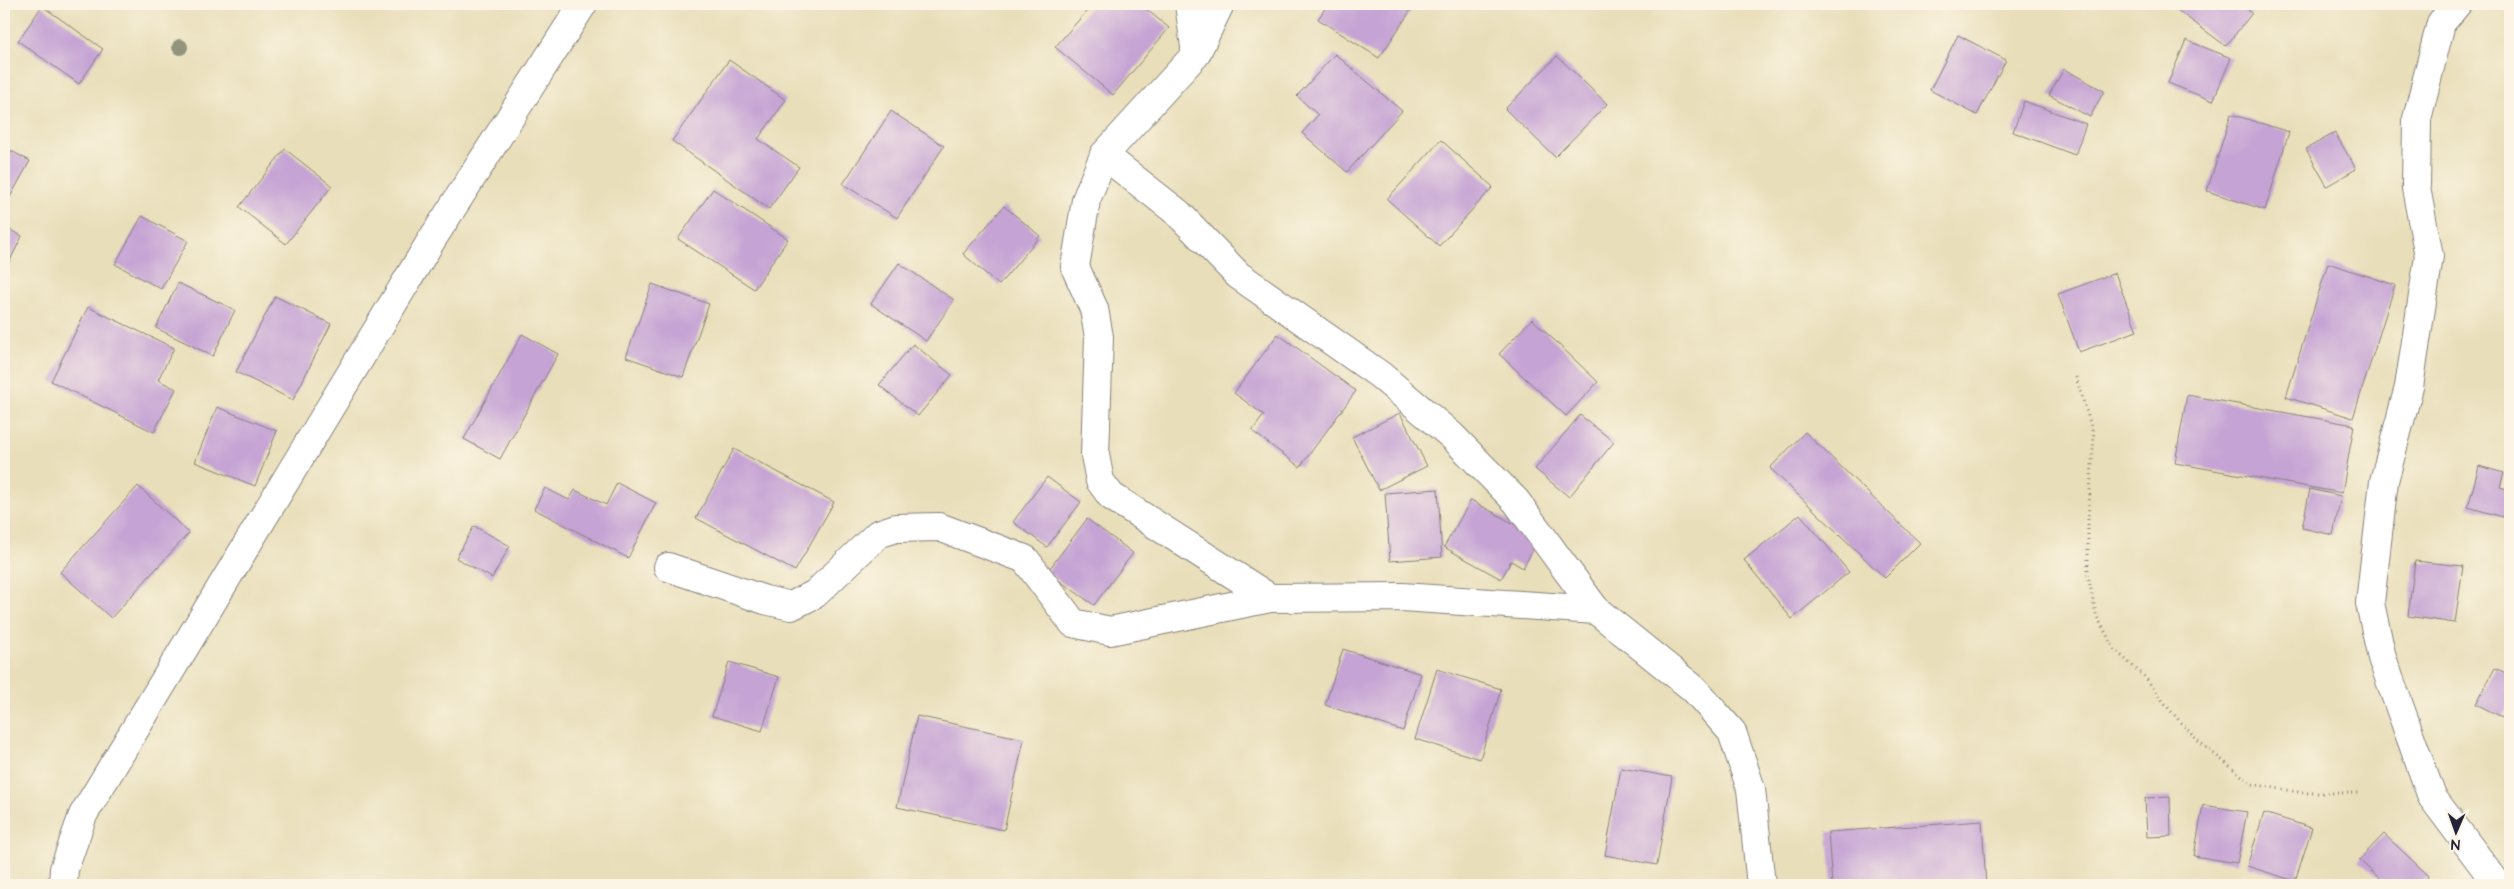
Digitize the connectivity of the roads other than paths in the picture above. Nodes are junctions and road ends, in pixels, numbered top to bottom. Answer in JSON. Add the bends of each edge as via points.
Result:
{"nodes":[{"id":1,"x":583,"y":4,"type":"edge"},
{"id":2,"x":1189,"y":4,"type":"edge"},
{"id":3,"x":1220,"y":4,"type":"edge"},
{"id":4,"x":2457,"y":4,"type":"edge"},
{"id":5,"x":1196,"y":54,"type":"junction"},
{"id":6,"x":1104,"y":155,"type":"junction"},
{"id":7,"x":668,"y":567,"type":"dead end"},
{"id":8,"x":1270,"y":598,"type":"junction"},
{"id":9,"x":1596,"y":610,"type":"junction"},
{"id":10,"x":63,"y":885,"type":"edge"},
{"id":11,"x":1761,"y":885,"type":"edge"},
{"id":12,"x":2498,"y":885,"type":"edge"}],
"edges":[{"from":1,"to":10,"type":"street","via":[[430,241],[83,815],[64,869]]},
{"from":2,"to":5,"type":"street"},
{"from":3,"to":5,"type":"street"},
{"from":4,"to":12,"type":"street","via":[[2441,22],[2417,119],[2416,188],[2429,256],[2409,387],[2384,481],[2370,603],[2382,658],[2432,797]]},
{"from":5,"to":6,"type":"street"},
{"from":6,"to":8,"type":"street","via":[[1086,200],[1075,267],[1094,309],[1099,337],[1095,455],[1100,481],[1111,496]]},
{"from":6,"to":9,"type":"street","via":[[1178,213],[1238,275],[1380,376],[1452,436],[1516,501]]},
{"from":7,"to":8,"type":"street","via":[[791,606],[815,594],[878,534],[896,528],[939,527],[1026,559],[1073,623],[1110,631]]},
{"from":8,"to":9,"type":"street","via":[[1402,597]]},
{"from":9,"to":11,"type":"street","via":[[1694,689],[1732,732],[1751,789]]}]}
